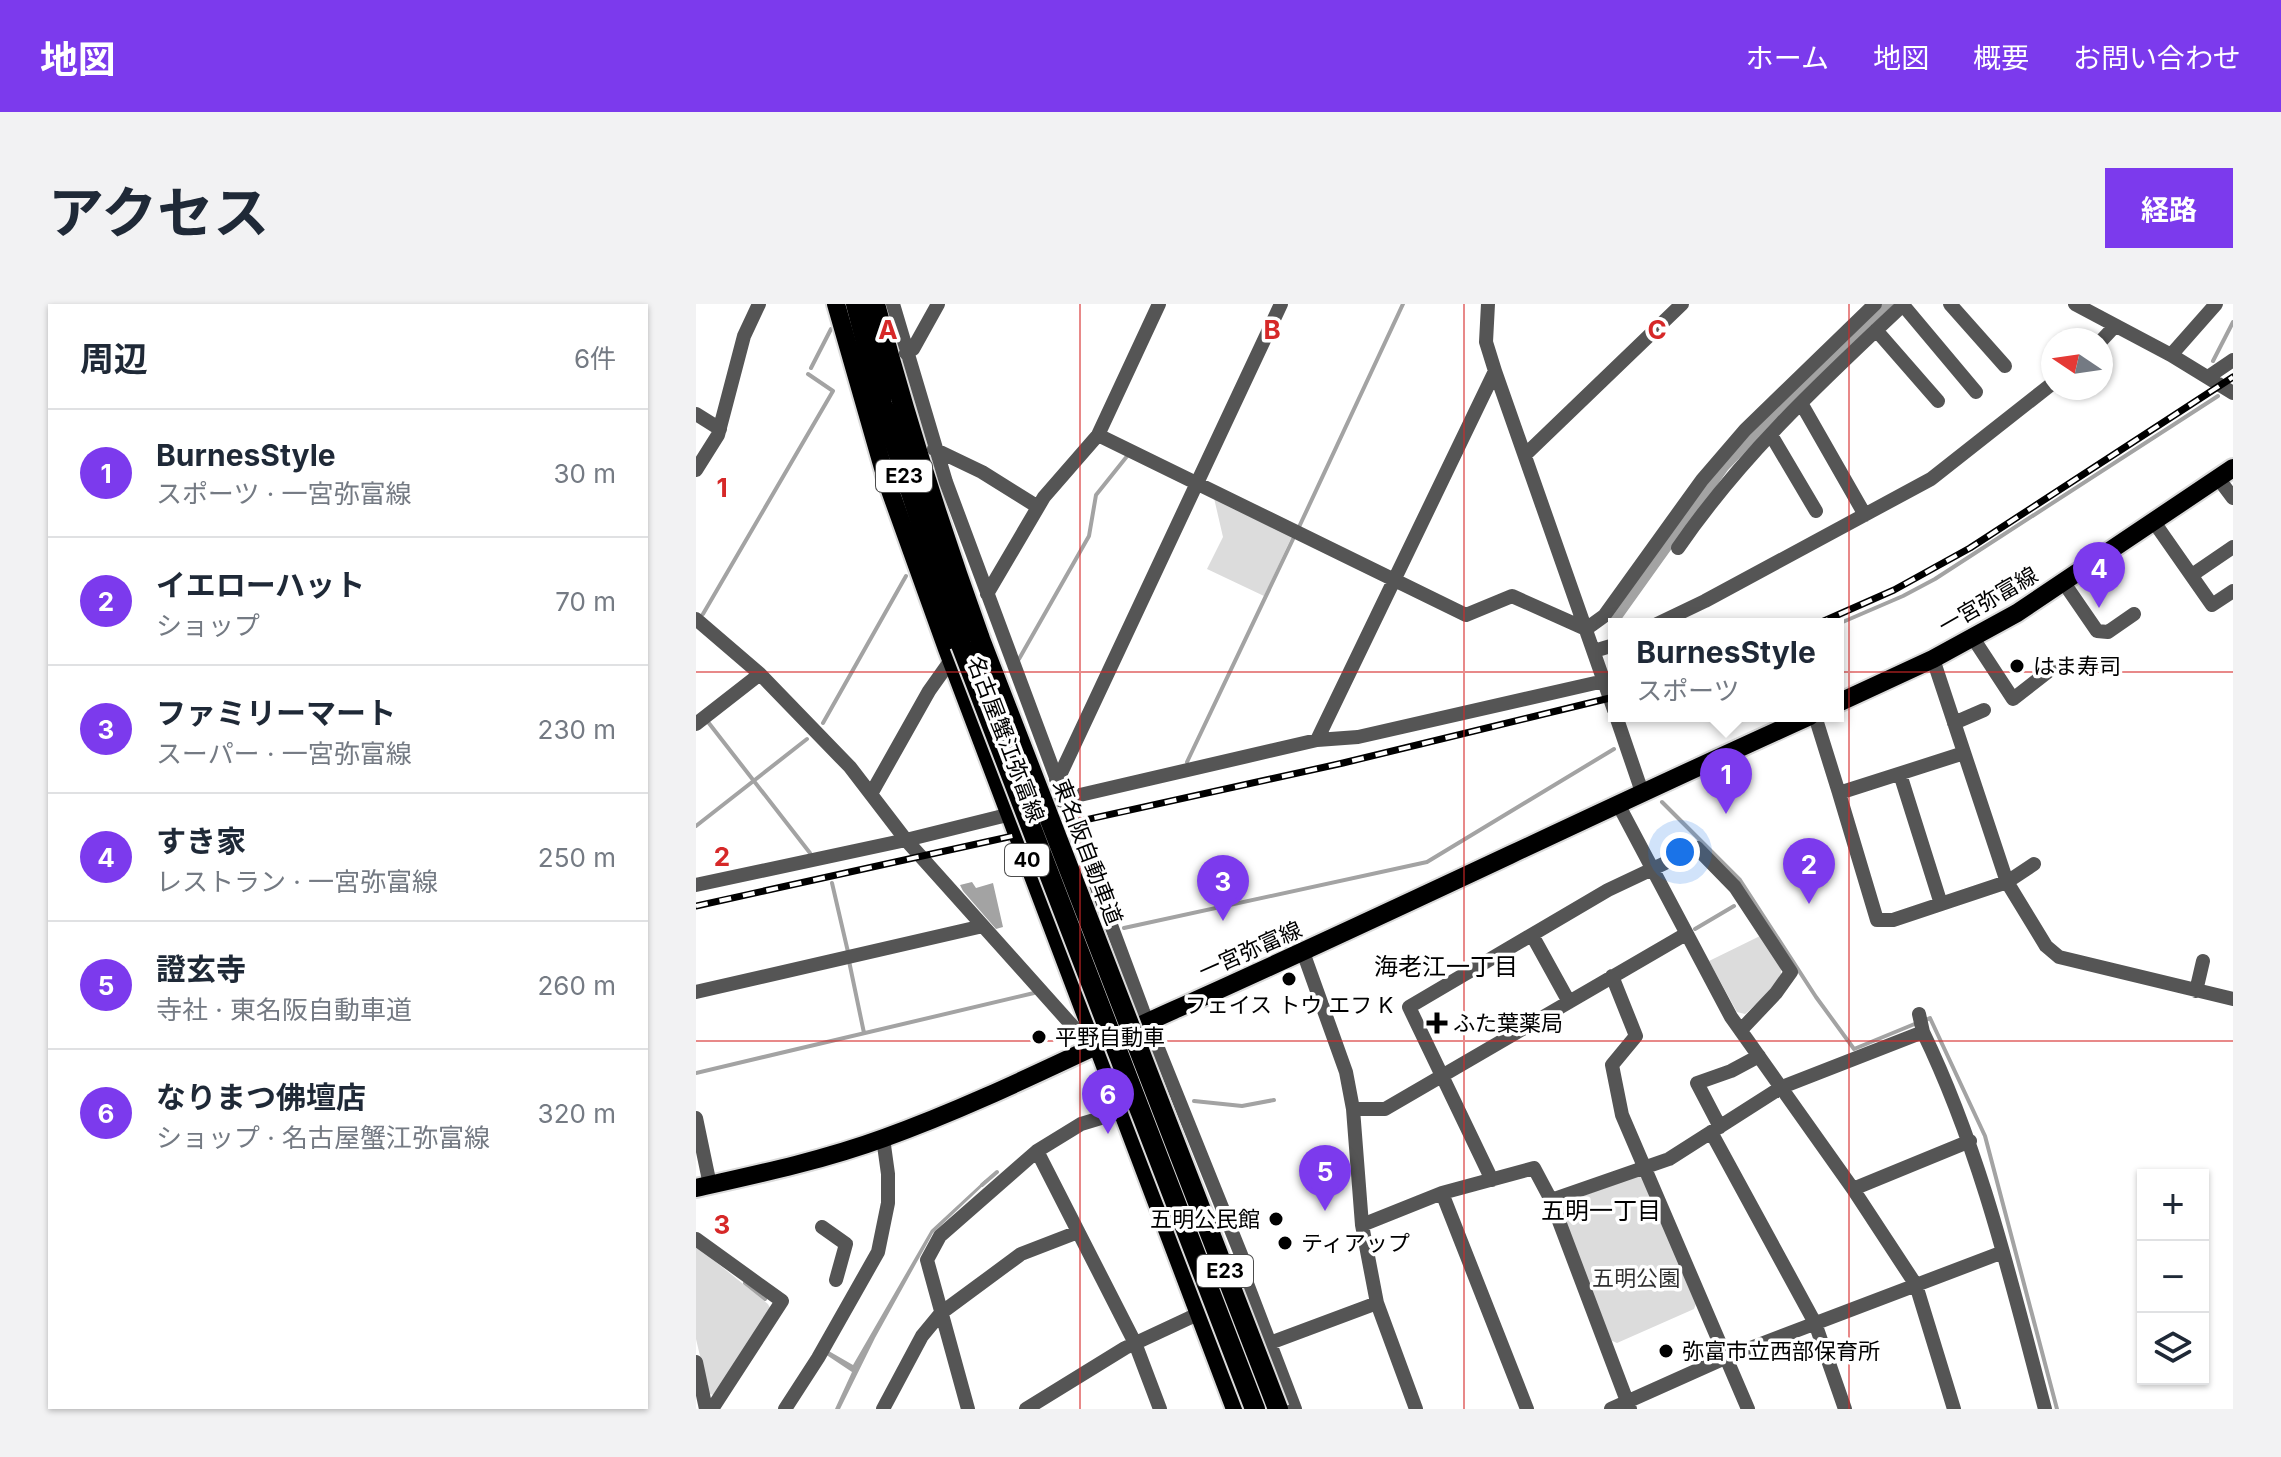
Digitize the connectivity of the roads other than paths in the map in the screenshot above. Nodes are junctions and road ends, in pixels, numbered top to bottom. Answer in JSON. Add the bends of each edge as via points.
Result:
{"nodes":[{"id":1,"x":759,"y":304,"type":"edge"},
{"id":2,"x":836,"y":304,"type":"edge"},
{"id":3,"x":856,"y":304,"type":"edge"},
{"id":4,"x":875,"y":304,"type":"edge"},
{"id":5,"x":893,"y":304,"type":"edge"},
{"id":6,"x":938,"y":304,"type":"edge"},
{"id":7,"x":1159,"y":304,"type":"edge"},
{"id":8,"x":1281,"y":304,"type":"edge"},
{"id":9,"x":1488,"y":304,"type":"edge"},
{"id":10,"x":1682,"y":304,"type":"edge"},
{"id":11,"x":1875,"y":304,"type":"edge"},
{"id":12,"x":1950,"y":304,"type":"edge"},
{"id":13,"x":2075,"y":304,"type":"edge"},
{"id":14,"x":2216,"y":304,"type":"edge"},
{"id":15,"x":1904,"y":305,"type":"edge"},
{"id":16,"x":2115,"y":326,"type":"joint"},
{"id":17,"x":1876,"y":330,"type":"junction"},
{"id":18,"x":906,"y":353,"type":"junction"},
{"id":19,"x":2171,"y":355,"type":"junction"},
{"id":20,"x":2233,"y":360,"type":"edge"},
{"id":21,"x":2005,"y":366,"type":"dead end"},
{"id":22,"x":1495,"y":371,"type":"junction"},
{"id":23,"x":2208,"y":377,"type":"junction"},
{"id":24,"x":1976,"y":392,"type":"dead end"},
{"id":25,"x":2041,"y":392,"type":"edge"},
{"id":26,"x":2233,"y":393,"type":"edge"},
{"id":27,"x":1938,"y":401,"type":"dead end"},
{"id":28,"x":1801,"y":403,"type":"junction"},
{"id":29,"x":696,"y":414,"type":"edge"},
{"id":30,"x":720,"y":429,"type":"junction"},
{"id":31,"x":1098,"y":435,"type":"junction"},
{"id":32,"x":1771,"y":435,"type":"junction"},
{"id":33,"x":934,"y":449,"type":"junction"},
{"id":34,"x":1525,"y":455,"type":"junction"},
{"id":35,"x":696,"y":470,"type":"edge"},
{"id":36,"x":2226,"y":473,"type":"edge"},
{"id":37,"x":1197,"y":483,"type":"junction"},
{"id":38,"x":2233,"y":498,"type":"edge"},
{"id":39,"x":1038,"y":507,"type":"junction"},
{"id":40,"x":1816,"y":511,"type":"dead end"},
{"id":41,"x":1865,"y":515,"type":"junction"},
{"id":42,"x":2154,"y":522,"type":"junction"},
{"id":43,"x":1677,"y":536,"type":"junction"},
{"id":44,"x":2233,"y":547,"type":"edge"},
{"id":45,"x":2192,"y":575,"type":"junction"},
{"id":46,"x":1396,"y":581,"type":"junction"},
{"id":47,"x":2064,"y":583,"type":"junction"},
{"id":48,"x":2233,"y":583,"type":"edge"},
{"id":49,"x":2233,"y":591,"type":"edge"},
{"id":50,"x":987,"y":594,"type":"junction"},
{"id":51,"x":2206,"y":597,"type":"junction"},
{"id":52,"x":2134,"y":614,"type":"dead end"},
{"id":53,"x":1668,"y":618,"type":"edge"},
{"id":54,"x":696,"y":619,"type":"edge"},
{"id":55,"x":1586,"y":629,"type":"junction"},
{"id":56,"x":1973,"y":638,"type":"junction"},
{"id":57,"x":1608,"y":647,"type":"edge"},
{"id":58,"x":1594,"y":651,"type":"junction"},
{"id":59,"x":1933,"y":659,"type":"junction"},
{"id":60,"x":951,"y":660,"type":"junction"},
{"id":61,"x":2054,"y":667,"type":"dead end"},
{"id":62,"x":760,"y":674,"type":"junction"},
{"id":63,"x":1604,"y":681,"type":"junction"},
{"id":64,"x":1608,"y":693,"type":"edge"},
{"id":65,"x":1844,"y":700,"type":"edge"},
{"id":66,"x":1984,"y":710,"type":"dead end"},
{"id":67,"x":1618,"y":722,"type":"edge"},
{"id":68,"x":1799,"y":722,"type":"edge"},
{"id":69,"x":1814,"y":722,"type":"edge"},
{"id":70,"x":1954,"y":723,"type":"junction"},
{"id":71,"x":696,"y":724,"type":"edge"},
{"id":72,"x":1317,"y":740,"type":"junction"},
{"id":73,"x":1964,"y":753,"type":"junction"},
{"id":74,"x":1900,"y":774,"type":"junction"},
{"id":75,"x":1056,"y":779,"type":"junction"},
{"id":76,"x":1642,"y":792,"type":"junction"},
{"id":77,"x":1839,"y":793,"type":"junction"},
{"id":78,"x":871,"y":794,"type":"junction"},
{"id":79,"x":1063,"y":798,"type":"junction"},
{"id":80,"x":1618,"y":804,"type":"junction"},
{"id":81,"x":1009,"y":815,"type":"junction"},
{"id":82,"x":906,"y":840,"type":"junction"},
{"id":83,"x":2034,"y":864,"type":"dead end"},
{"id":84,"x":1653,"y":868,"type":"junction"},
{"id":85,"x":2007,"y":882,"type":"junction"},
{"id":86,"x":696,"y":885,"type":"edge"},
{"id":87,"x":1941,"y":904,"type":"junction"},
{"id":88,"x":983,"y":926,"type":"junction"},
{"id":89,"x":1686,"y":934,"type":"junction"},
{"id":90,"x":1532,"y":935,"type":"junction"},
{"id":91,"x":1303,"y":952,"type":"junction"},
{"id":92,"x":2203,"y":961,"type":"dead end"},
{"id":93,"x":1612,"y":976,"type":"junction"},
{"id":94,"x":2196,"y":991,"type":"junction"},
{"id":95,"x":696,"y":992,"type":"edge"},
{"id":96,"x":2233,"y":999,"type":"edge"},
{"id":97,"x":1569,"y":1002,"type":"junction"},
{"id":98,"x":1148,"y":1022,"type":"junction"},
{"id":99,"x":1741,"y":1030,"type":"junction"},
{"id":100,"x":1097,"y":1041,"type":"junction"},
{"id":101,"x":1759,"y":1056,"type":"junction"},
{"id":102,"x":1442,"y":1075,"type":"junction"},
{"id":103,"x":1782,"y":1087,"type":"junction"},
{"id":104,"x":1353,"y":1109,"type":"junction"},
{"id":105,"x":1124,"y":1111,"type":"junction"},
{"id":106,"x":696,"y":1118,"type":"edge"},
{"id":107,"x":1715,"y":1130,"type":"junction"},
{"id":108,"x":883,"y":1138,"type":"junction"},
{"id":109,"x":1970,"y":1141,"type":"junction"},
{"id":110,"x":1037,"y":1151,"type":"junction"},
{"id":111,"x":1646,"y":1167,"type":"junction"},
{"id":112,"x":1492,"y":1180,"type":"junction"},
{"id":113,"x":703,"y":1186,"type":"edge"},
{"id":114,"x":1853,"y":1189,"type":"junction"},
{"id":115,"x":1442,"y":1193,"type":"junction"},
{"id":116,"x":1551,"y":1200,"type":"junction"},
{"id":117,"x":1362,"y":1225,"type":"junction"},
{"id":118,"x":822,"y":1227,"type":"dead end"},
{"id":119,"x":1078,"y":1232,"type":"junction"},
{"id":120,"x":696,"y":1239,"type":"edge"},
{"id":121,"x":2003,"y":1252,"type":"junction"},
{"id":122,"x":1244,"y":1262,"type":"junction"},
{"id":123,"x":1916,"y":1285,"type":"junction"},
{"id":124,"x":857,"y":1288,"type":"junction"},
{"id":125,"x":1190,"y":1289,"type":"junction"},
{"id":126,"x":1377,"y":1303,"type":"junction"},
{"id":127,"x":941,"y":1313,"type":"junction"},
{"id":128,"x":1200,"y":1313,"type":"junction"},
{"id":129,"x":1815,"y":1323,"type":"junction"},
{"id":130,"x":1135,"y":1343,"type":"junction"},
{"id":131,"x":1270,"y":1343,"type":"junction"},
{"id":132,"x":1727,"y":1357,"type":"junction"},
{"id":133,"x":696,"y":1362,"type":"edge"},
{"id":134,"x":1629,"y":1405,"type":"edge"},
{"id":135,"x":1035,"y":1406,"type":"edge"},
{"id":136,"x":709,"y":1409,"type":"edge"},
{"id":137,"x":785,"y":1409,"type":"edge"},
{"id":138,"x":883,"y":1409,"type":"edge"},
{"id":139,"x":968,"y":1409,"type":"edge"},
{"id":140,"x":1160,"y":1409,"type":"edge"},
{"id":141,"x":1235,"y":1409,"type":"edge"},
{"id":142,"x":1255,"y":1409,"type":"edge"},
{"id":143,"x":1278,"y":1409,"type":"edge"},
{"id":144,"x":1295,"y":1409,"type":"edge"},
{"id":145,"x":1416,"y":1409,"type":"edge"},
{"id":146,"x":1527,"y":1409,"type":"edge"},
{"id":147,"x":1611,"y":1409,"type":"edge"},
{"id":148,"x":1748,"y":1409,"type":"edge"},
{"id":149,"x":1845,"y":1409,"type":"edge"},
{"id":150,"x":1954,"y":1409,"type":"edge"},
{"id":151,"x":2045,"y":1409,"type":"edge"}],
"edges":[{"from":1,"to":30,"type":"street","via":[[744,336]]},
{"from":2,"to":60,"type":"main road","name":"名古屋蟹江弥富線","number":"40","via":[[887,482]]},
{"from":3,"to":142,"type":"highway","name":"東名阪自動車道","number":"E23","bridge":true,"via":[[882,404],[961,645]]},
{"from":4,"to":143,"type":"highway","name":"東名阪自動車道","number":"E23","bridge":true,"via":[[905,414],[980,639]]},
{"from":5,"to":18,"type":"street"},
{"from":6,"to":18,"type":"street"},
{"from":7,"to":31,"type":"street"},
{"from":8,"to":37,"type":"street"},
{"from":9,"to":22,"type":"street","via":[[1486,342]]},
{"from":10,"to":34,"type":"street"},
{"from":11,"to":43,"type":"street","via":[[1745,430],[1702,480]]},
{"from":12,"to":21,"type":"street"},
{"from":13,"to":16,"type":"street"},
{"from":14,"to":19,"type":"street"},
{"from":15,"to":17,"type":"street"},
{"from":15,"to":24,"type":"street"},
{"from":16,"to":19,"type":"street"},
{"from":17,"to":27,"type":"street"},
{"from":17,"to":28,"type":"street"},
{"from":18,"to":33,"type":"street"},
{"from":19,"to":23,"type":"street"},
{"from":20,"to":23,"type":"street"},
{"from":22,"to":34,"type":"street"},
{"from":22,"to":46,"type":"street"},
{"from":23,"to":26,"type":"street"},
{"from":25,"to":41,"type":"street","via":[[1931,479]]},
{"from":28,"to":32,"type":"street"},
{"from":28,"to":41,"type":"street"},
{"from":29,"to":30,"type":"street"},
{"from":30,"to":35,"type":"street"},
{"from":31,"to":37,"type":"street"},
{"from":31,"to":39,"type":"street"},
{"from":32,"to":40,"type":"street"},
{"from":32,"to":43,"type":"street"},
{"from":33,"to":39,"type":"street"},
{"from":33,"to":50,"type":"street"},
{"from":34,"to":55,"type":"street"},
{"from":36,"to":38,"type":"street"},
{"from":36,"to":42,"type":"main road","name":"一宮弥富線"},
{"from":37,"to":46,"type":"street"},
{"from":37,"to":75,"type":"street"},
{"from":39,"to":50,"type":"street"},
{"from":41,"to":53,"type":"street"},
{"from":42,"to":45,"type":"street"},
{"from":42,"to":47,"type":"main road","name":"一宮弥富線"},
{"from":43,"to":55,"type":"street"},
{"from":44,"to":45,"type":"street"},
{"from":45,"to":51,"type":"street"},
{"from":46,"to":55,"type":"street","via":[[1466,615],[1512,596]]},
{"from":46,"to":72,"type":"street"},
{"from":47,"to":52,"type":"street","via":[[2097,631],[2108,632]]},
{"from":47,"to":56,"type":"main road","name":"一宮弥富線"},
{"from":48,"to":51,"type":"street"},
{"from":49,"to":51,"type":"street","via":[[2212,605]]},
{"from":50,"to":75,"type":"street"},
{"from":54,"to":62,"type":"street"},
{"from":55,"to":58,"type":"street"},
{"from":56,"to":59,"type":"main road","name":"一宮弥富線"},
{"from":56,"to":61,"type":"street","via":[[2013,699]]},
{"from":57,"to":58,"type":"street"},
{"from":58,"to":63,"type":"street"},
{"from":59,"to":65,"type":"main road","name":"一宮弥富線"},
{"from":59,"to":70,"type":"street"},
{"from":60,"to":78,"type":"street"},
{"from":60,"to":81,"type":"main road","name":"名古屋蟹江弥富線","number":"40"},
{"from":62,"to":71,"type":"street"},
{"from":62,"to":78,"type":"street"},
{"from":63,"to":64,"type":"street"},
{"from":63,"to":72,"type":"street","via":[[1358,737]]},
{"from":66,"to":70,"type":"street"},
{"from":67,"to":76,"type":"street"},
{"from":68,"to":76,"type":"main road","name":"一宮弥富線"},
{"from":69,"to":77,"type":"street"},
{"from":70,"to":73,"type":"street"},
{"from":72,"to":79,"type":"street"},
{"from":73,"to":74,"type":"street"},
{"from":73,"to":85,"type":"street"},
{"from":74,"to":77,"type":"street"},
{"from":74,"to":87,"type":"street"},
{"from":75,"to":79,"type":"street"},
{"from":76,"to":80,"type":"main road","name":"一宮弥富線"},
{"from":77,"to":87,"type":"street","via":[[1877,920]]},
{"from":78,"to":82,"type":"street"},
{"from":79,"to":81,"type":"street"},
{"from":79,"to":98,"type":"street"},
{"from":80,"to":84,"type":"street"},
{"from":80,"to":91,"type":"main road","name":"一宮弥富線"},
{"from":81,"to":82,"type":"street"},
{"from":81,"to":100,"type":"main road","name":"名古屋蟹江弥富線","number":"40"},
{"from":82,"to":86,"type":"street"},
{"from":82,"to":88,"type":"street"},
{"from":83,"to":85,"type":"street"},
{"from":84,"to":89,"type":"street"},
{"from":84,"to":90,"type":"street"},
{"from":84,"to":99,"type":"street","via":[[1697,848],[1735,887],[1791,972]]},
{"from":85,"to":87,"type":"street"},
{"from":85,"to":94,"type":"street","via":[[2046,946],[2059,957]]},
{"from":88,"to":95,"type":"street"},
{"from":88,"to":100,"type":"street","via":[[1077,1031]]},
{"from":89,"to":93,"type":"street"},
{"from":89,"to":99,"type":"street"},
{"from":90,"to":97,"type":"street"},
{"from":90,"to":102,"type":"street","via":[[1409,1007]]},
{"from":91,"to":98,"type":"main road","name":"一宮弥富線"},
{"from":91,"to":104,"type":"street","via":[[1346,1072]]},
{"from":92,"to":94,"type":"street"},
{"from":93,"to":97,"type":"street"},
{"from":93,"to":111,"type":"street","via":[[1636,1036],[1612,1065],[1622,1115]]},
{"from":94,"to":96,"type":"street"},
{"from":97,"to":102,"type":"street"},
{"from":98,"to":100,"type":"main road","name":"一宮弥富線"},
{"from":98,"to":122,"type":"street"},
{"from":99,"to":101,"type":"street"},
{"from":100,"to":105,"type":"main road","name":"名古屋蟹江弥富線","number":"40"},
{"from":100,"to":108,"type":"main road","name":"一宮弥富線"},
{"from":101,"to":103,"type":"street"},
{"from":101,"to":107,"type":"street","via":[[1697,1083]]},
{"from":102,"to":104,"type":"street","via":[[1385,1109]]},
{"from":102,"to":112,"type":"street"},
{"from":103,"to":107,"type":"street"},
{"from":103,"to":109,"type":"street","via":[[1922,1023]]},
{"from":103,"to":114,"type":"street"},
{"from":104,"to":117,"type":"street"},
{"from":105,"to":110,"type":"street","via":[[1081,1124]]},
{"from":105,"to":125,"type":"main road","name":"名古屋蟹江弥富線","number":"40"},
{"from":106,"to":113,"type":"street"},
{"from":107,"to":111,"type":"street"},
{"from":107,"to":129,"type":"street"},
{"from":108,"to":113,"type":"main road","name":"一宮弥富線"},
{"from":108,"to":124,"type":"street","via":[[888,1203],[878,1252]]},
{"from":109,"to":114,"type":"street"},
{"from":109,"to":121,"type":"street"},
{"from":110,"to":119,"type":"street"},
{"from":110,"to":127,"type":"street","via":[[940,1236],[927,1260]]},
{"from":111,"to":116,"type":"street"},
{"from":111,"to":132,"type":"street"},
{"from":112,"to":115,"type":"street"},
{"from":112,"to":116,"type":"street","via":[[1534,1168]]},
{"from":114,"to":123,"type":"street"},
{"from":115,"to":117,"type":"street"},
{"from":115,"to":146,"type":"street"},
{"from":116,"to":134,"type":"street"},
{"from":117,"to":126,"type":"street"},
{"from":118,"to":124,"type":"street","via":[[846,1244],[837,1277]]},
{"from":119,"to":127,"type":"street","via":[[1021,1254]]},
{"from":119,"to":130,"type":"street"},
{"from":120,"to":136,"type":"street","via":[[782,1301]]},
{"from":121,"to":123,"type":"street"},
{"from":121,"to":151,"type":"street"},
{"from":122,"to":125,"type":"street"},
{"from":122,"to":131,"type":"street","via":[[1243,1273]]},
{"from":123,"to":129,"type":"street"},
{"from":123,"to":150,"type":"street"},
{"from":124,"to":137,"type":"street"},
{"from":125,"to":128,"type":"main road","name":"名古屋蟹江弥富線","number":"40"},
{"from":126,"to":131,"type":"street"},
{"from":126,"to":145,"type":"street"},
{"from":127,"to":138,"type":"street","via":[[922,1336]]},
{"from":127,"to":139,"type":"street"},
{"from":128,"to":130,"type":"street"},
{"from":128,"to":141,"type":"main road","name":"名古屋蟹江弥富線","number":"40"},
{"from":129,"to":132,"type":"street"},
{"from":129,"to":149,"type":"street"},
{"from":130,"to":135,"type":"street"},
{"from":130,"to":140,"type":"street"},
{"from":131,"to":144,"type":"street"},
{"from":132,"to":134,"type":"street"},
{"from":132,"to":148,"type":"street"},
{"from":133,"to":136,"type":"street"},
{"from":134,"to":147,"type":"street"}]}
